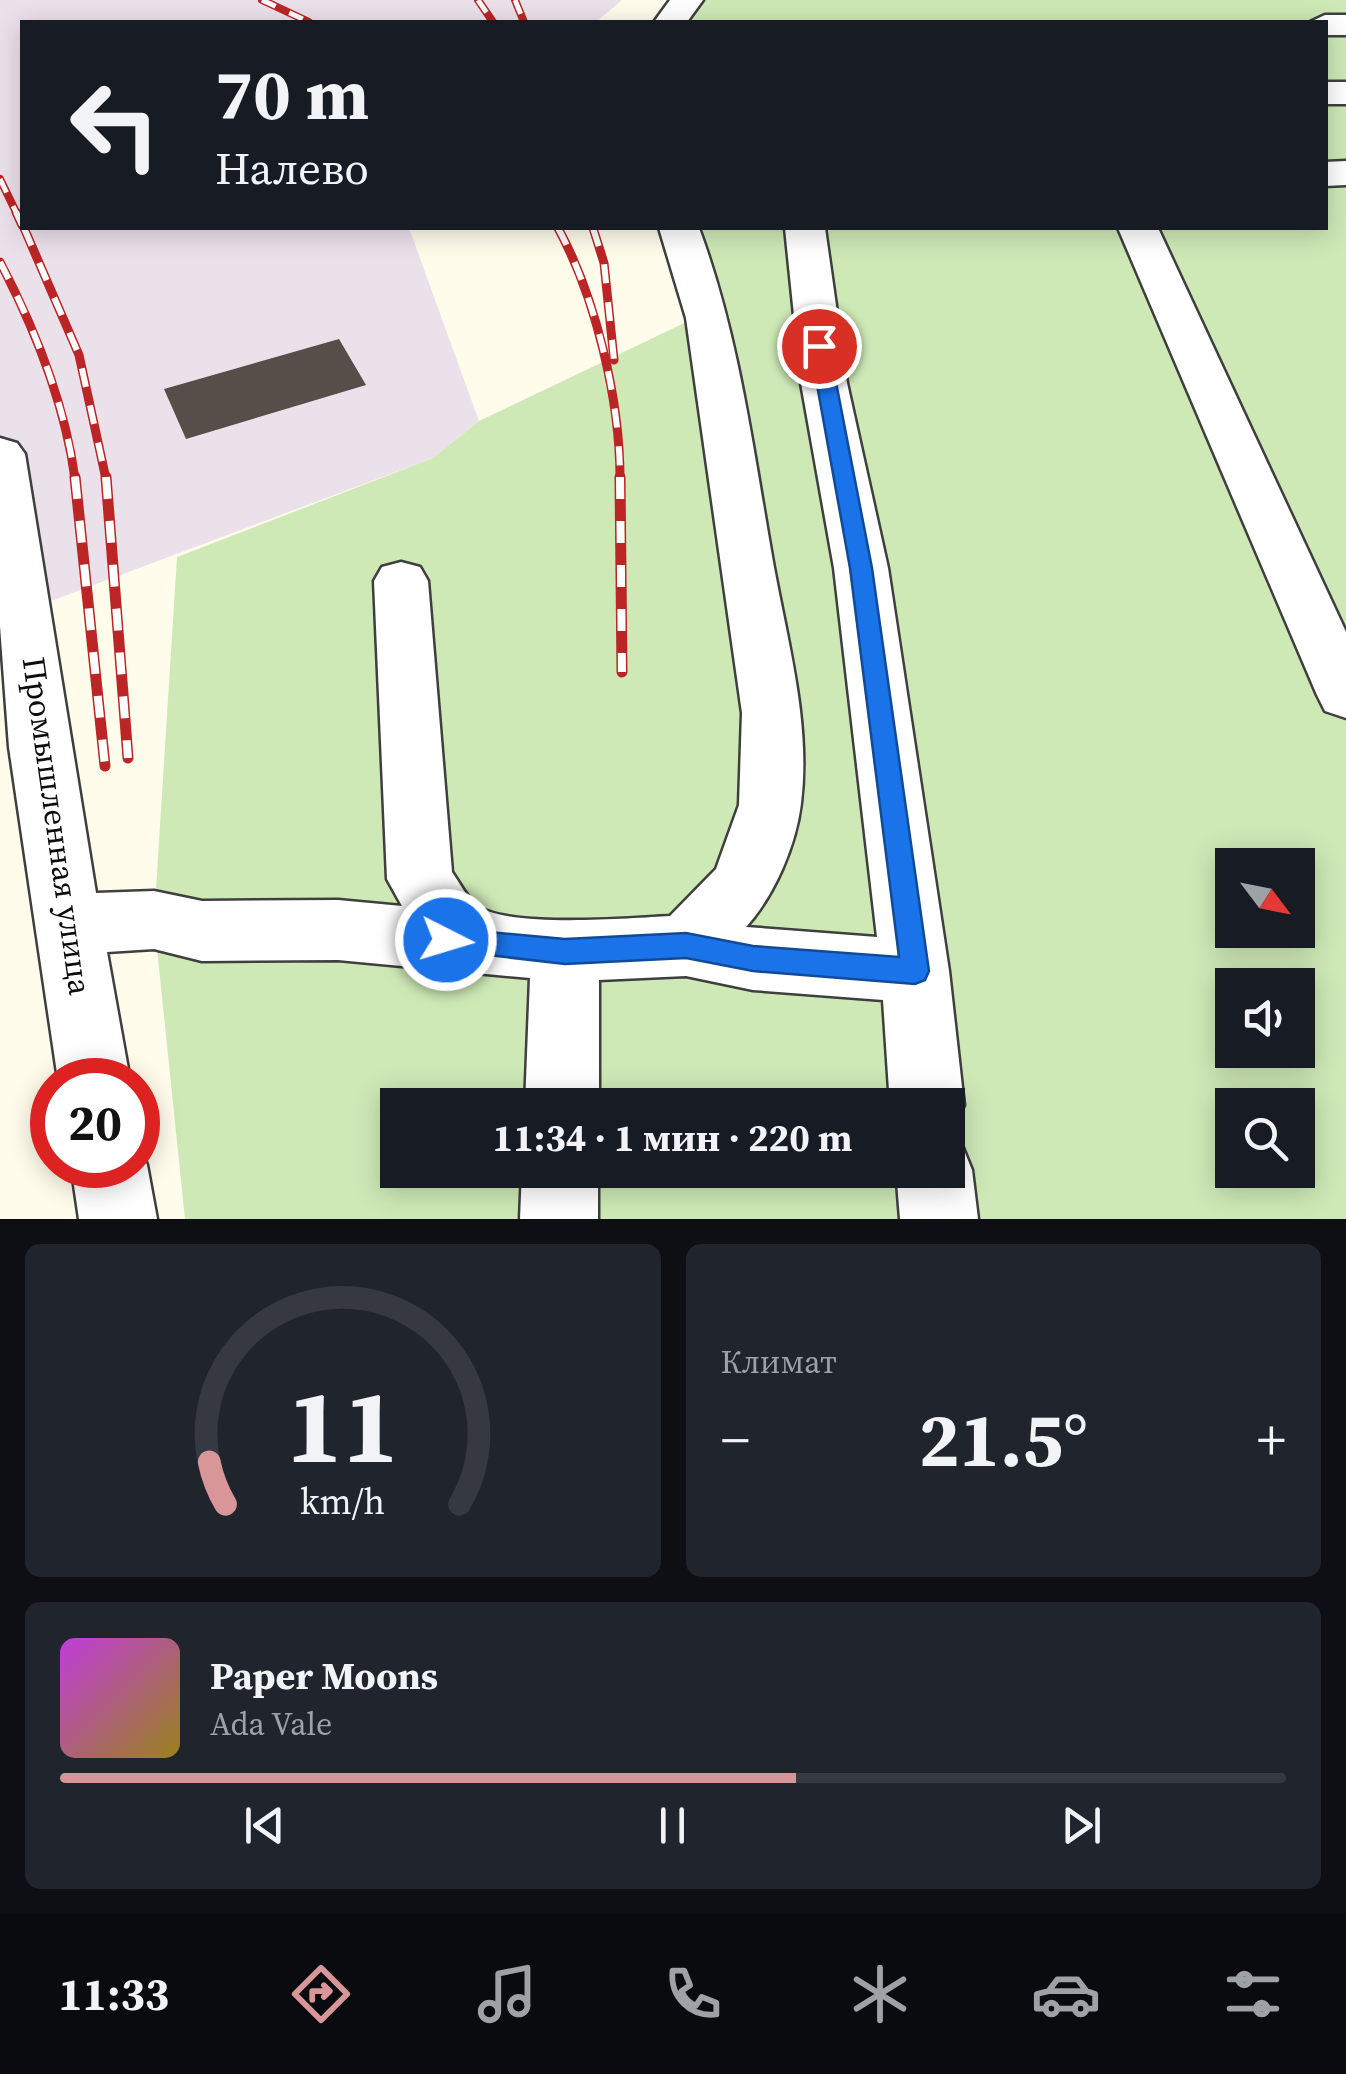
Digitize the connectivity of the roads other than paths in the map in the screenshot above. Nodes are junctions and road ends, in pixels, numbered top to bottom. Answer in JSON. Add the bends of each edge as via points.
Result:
{"nodes":[{"id":1,"x":680,"y":230,"type":"edge"},
{"id":2,"x":805,"y":230,"type":"edge"},
{"id":3,"x":1139,"y":230,"type":"edge"},
{"id":4,"x":0,"y":454,"type":"edge"},
{"id":5,"x":401,"y":582,"type":"dead end"},
{"id":6,"x":30,"y":640,"type":"junction"},
{"id":7,"x":1346,"y":695,"type":"edge"},
{"id":8,"x":0,"y":723,"type":"edge"},
{"id":9,"x":68,"y":924,"type":"junction"},
{"id":10,"x":482,"y":944,"type":"junction"},
{"id":11,"x":686,"y":946,"type":"junction"},
{"id":12,"x":565,"y":952,"type":"junction"},
{"id":13,"x":915,"y":971,"type":"junction"},
{"id":14,"x":90,"y":1058,"type":"edge"},
{"id":15,"x":562,"y":1088,"type":"edge"},
{"id":16,"x":925,"y":1088,"type":"edge"},
{"id":17,"x":112,"y":1188,"type":"edge"},
{"id":18,"x":560,"y":1188,"type":"edge"},
{"id":19,"x":936,"y":1188,"type":"edge"},
{"id":20,"x":118,"y":1219,"type":"edge"},
{"id":21,"x":559,"y":1219,"type":"edge"},
{"id":22,"x":939,"y":1219,"type":"edge"}],
"edges":[{"from":1,"to":11,"type":"street","via":[[708,318],[771,713],[770,805],[743,884]]},
{"from":2,"to":13,"type":"street","via":[[824,383],[861,568]]},
{"from":3,"to":7,"type":"street"},
{"from":4,"to":6,"type":"street","name":"Промышленная улица"},
{"from":5,"to":10,"type":"street","via":[[420,879],[450,925]]},
{"from":6,"to":8,"type":"street"},
{"from":6,"to":9,"type":"street","name":"Промышленная улица","via":[[39,746]]},
{"from":9,"to":10,"type":"street","via":[[154,920],[202,931],[338,930]]},
{"from":9,"to":14,"type":"street","name":"Промышленная улица"},
{"from":10,"to":12,"type":"street"},
{"from":11,"to":12,"type":"street"},
{"from":11,"to":13,"type":"street","via":[[753,959]]},
{"from":12,"to":15,"type":"street"},
{"from":13,"to":16,"type":"street"},
{"from":17,"to":20,"type":"street"},
{"from":18,"to":21,"type":"street"},
{"from":19,"to":22,"type":"street"}]}
